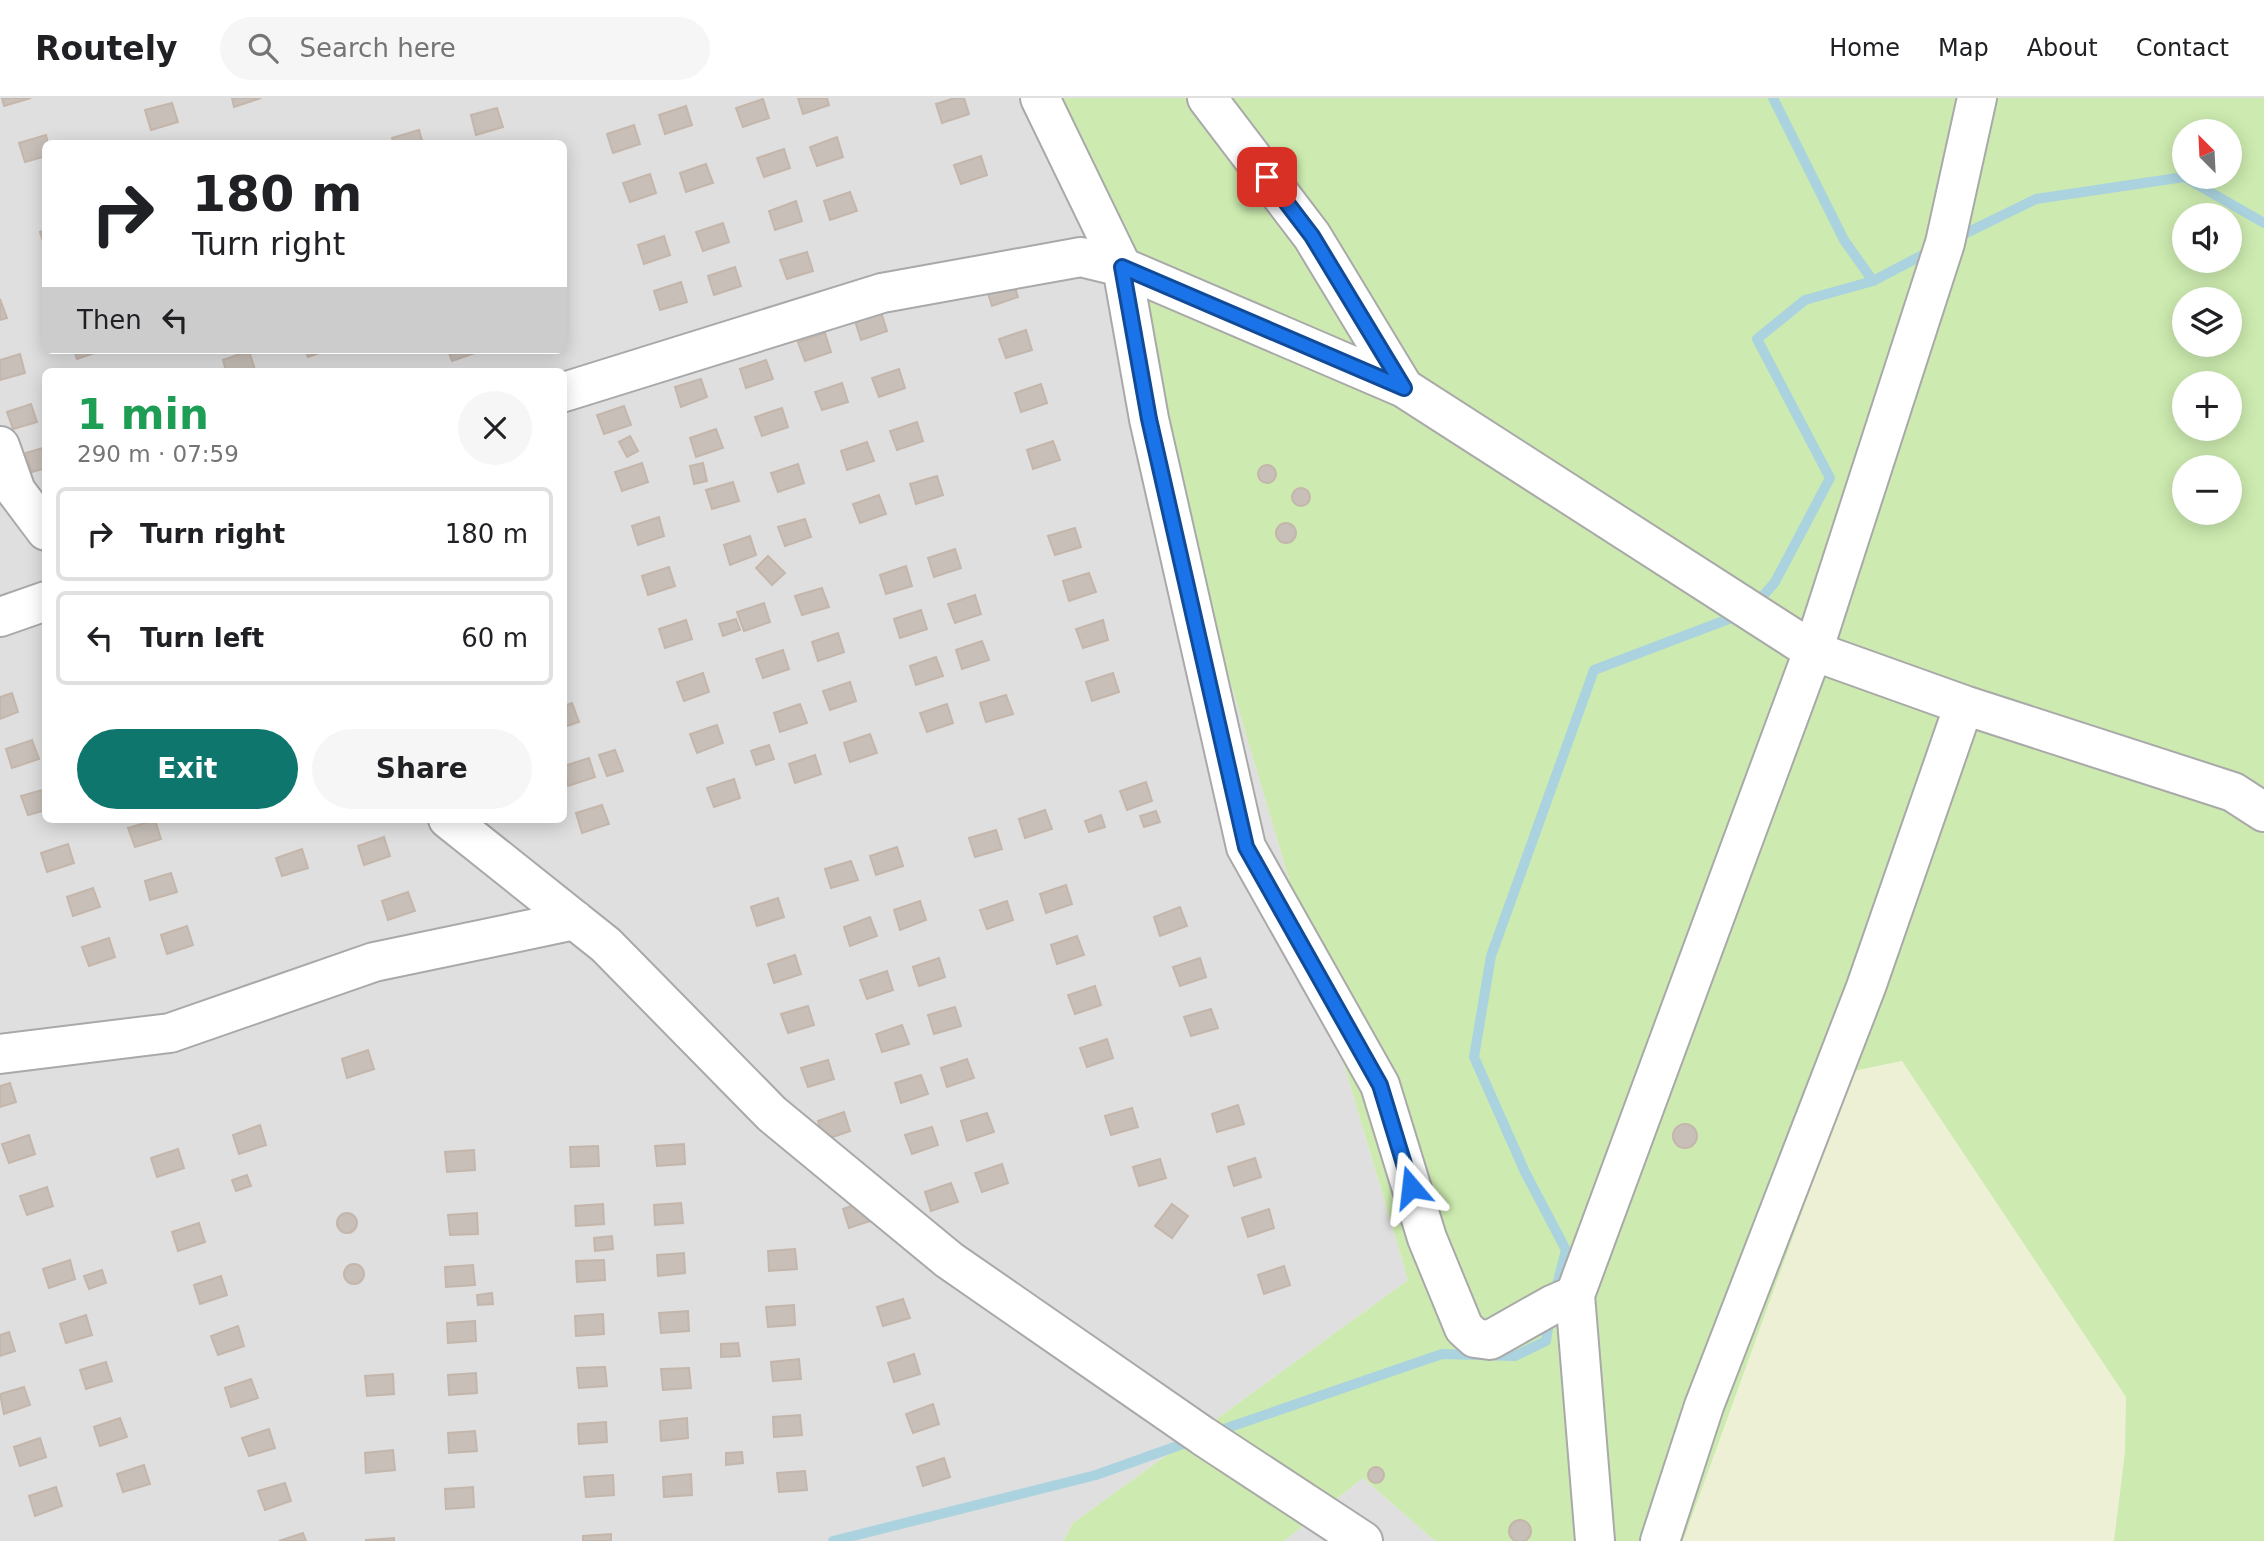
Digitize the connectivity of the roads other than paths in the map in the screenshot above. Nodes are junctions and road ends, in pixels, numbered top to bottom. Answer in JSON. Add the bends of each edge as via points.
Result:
{"nodes":[{"id":1,"x":1040,"y":98,"type":"edge"},
{"id":2,"x":1207,"y":98,"type":"edge"},
{"id":3,"x":1977,"y":98,"type":"edge"},
{"id":4,"x":1122,"y":267,"type":"junction"},
{"id":5,"x":1404,"y":388,"type":"junction"},
{"id":6,"x":567,"y":391,"type":"edge"},
{"id":7,"x":0,"y":446,"type":"edge"},
{"id":8,"x":42,"y":526,"type":"edge"},
{"id":9,"x":42,"y":602,"type":"edge"},
{"id":10,"x":0,"y":617,"type":"edge"},
{"id":11,"x":1813,"y":652,"type":"junction"},
{"id":12,"x":1964,"y":705,"type":"junction"},
{"id":13,"x":2264,"y":812,"type":"edge"},
{"id":14,"x":453,"y":823,"type":"edge"},
{"id":15,"x":575,"y":920,"type":"junction"},
{"id":16,"x":0,"y":1054,"type":"edge"},
{"id":17,"x":1575,"y":1295,"type":"junction"},
{"id":18,"x":1363,"y":1541,"type":"edge"},
{"id":19,"x":1595,"y":1541,"type":"edge"},
{"id":20,"x":1660,"y":1541,"type":"edge"}],
"edges":[{"from":1,"to":4,"type":"street"},
{"from":2,"to":5,"type":"street","via":[[1312,236]]},
{"from":3,"to":11,"type":"street","via":[[1945,243]]},
{"from":4,"to":5,"type":"street"},
{"from":4,"to":6,"type":"street","via":[[1081,257],[881,293]]},
{"from":4,"to":17,"type":"street","via":[[1149,419],[1246,847],[1380,1085],[1427,1238],[1464,1328],[1475,1338],[1490,1340]]},
{"from":5,"to":11,"type":"street"},
{"from":7,"to":8,"type":"street","via":[[16,491]]},
{"from":9,"to":10,"type":"street"},
{"from":11,"to":12,"type":"street"},
{"from":11,"to":17,"type":"street"},
{"from":12,"to":13,"type":"street","via":[[2233,792]]},
{"from":12,"to":20,"type":"street","via":[[1866,987],[1704,1406]]},
{"from":14,"to":15,"type":"street"},
{"from":15,"to":16,"type":"street","via":[[374,962],[170,1032]]},
{"from":15,"to":18,"type":"street","via":[[606,945],[772,1114],[948,1260]]},
{"from":17,"to":19,"type":"street"}]}
